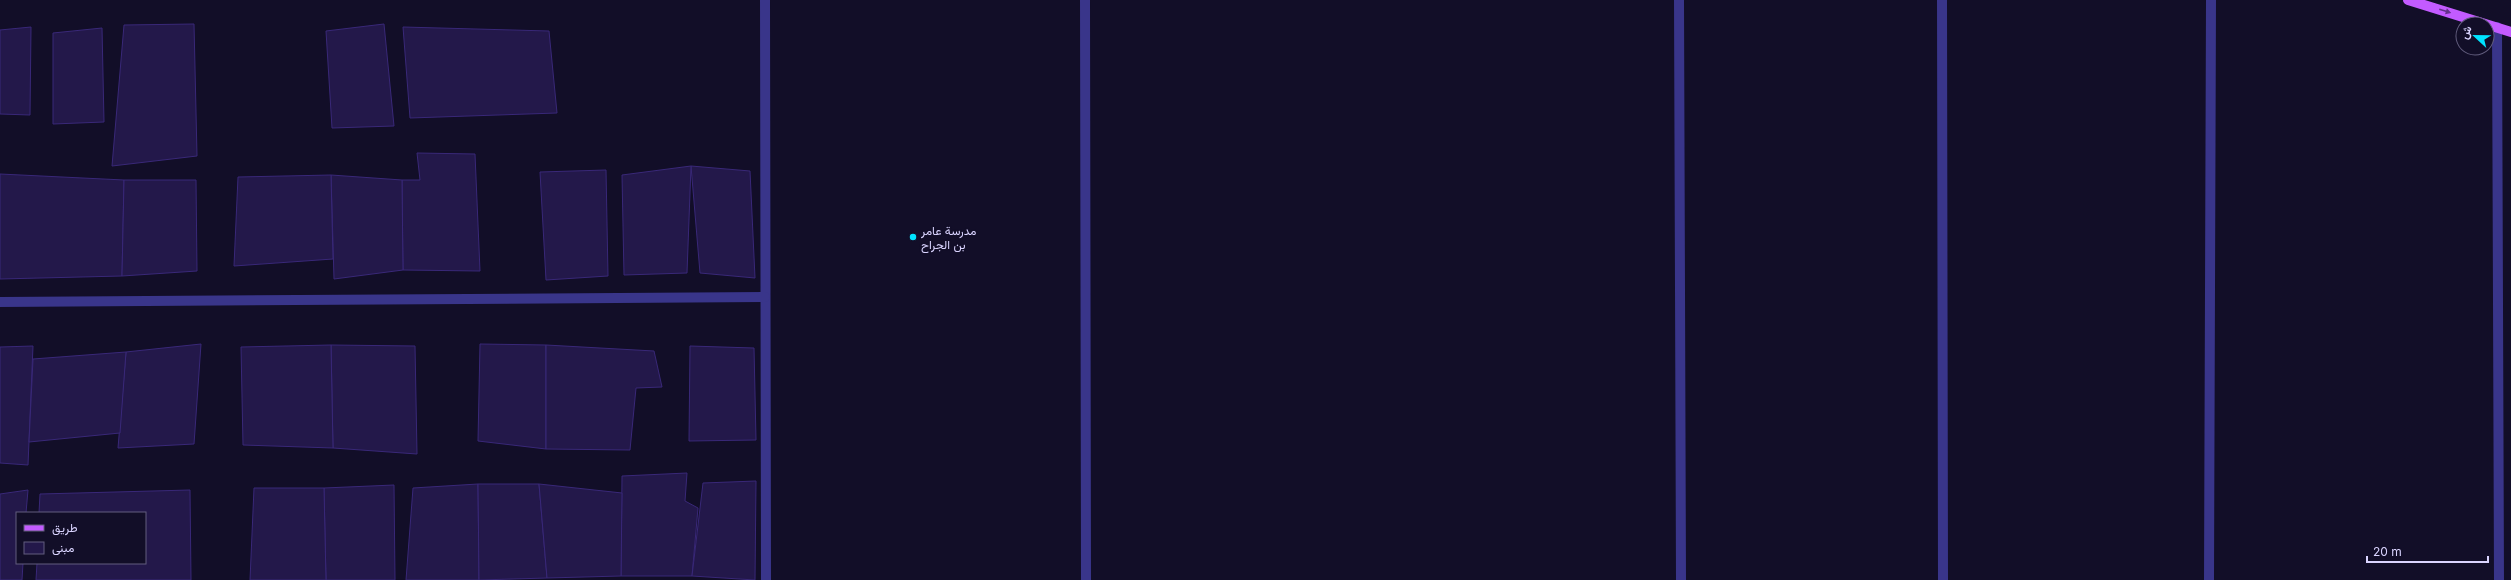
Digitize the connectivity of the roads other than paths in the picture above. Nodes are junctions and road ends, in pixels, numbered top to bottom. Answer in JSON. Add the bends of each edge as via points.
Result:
{"nodes":[{"id":1,"x":765,"y":0,"type":"edge"},
{"id":2,"x":1085,"y":0,"type":"edge"},
{"id":3,"x":1679,"y":0,"type":"edge"},
{"id":4,"x":1942,"y":0,"type":"edge"},
{"id":5,"x":2211,"y":0,"type":"edge"},
{"id":6,"x":2408,"y":0,"type":"edge"},
{"id":7,"x":2497,"y":27,"type":"junction"},
{"id":8,"x":2511,"y":32,"type":"edge"},
{"id":9,"x":765,"y":297,"type":"junction"},
{"id":10,"x":0,"y":302,"type":"edge"},
{"id":11,"x":766,"y":580,"type":"edge"},
{"id":12,"x":1086,"y":580,"type":"edge"},
{"id":13,"x":1681,"y":580,"type":"edge"},
{"id":14,"x":1943,"y":580,"type":"edge"},
{"id":15,"x":2209,"y":580,"type":"edge"},
{"id":16,"x":2499,"y":580,"type":"edge"}],
"edges":[{"from":1,"to":9,"type":"street"},
{"from":2,"to":12,"type":"street"},
{"from":3,"to":13,"type":"street"},
{"from":4,"to":14,"type":"street"},
{"from":5,"to":15,"type":"street"},
{"from":6,"to":7,"type":"main road","one_way":true},
{"from":7,"to":8,"type":"main road"},
{"from":7,"to":16,"type":"street"},
{"from":9,"to":10,"type":"street"},
{"from":9,"to":11,"type":"street"}]}
